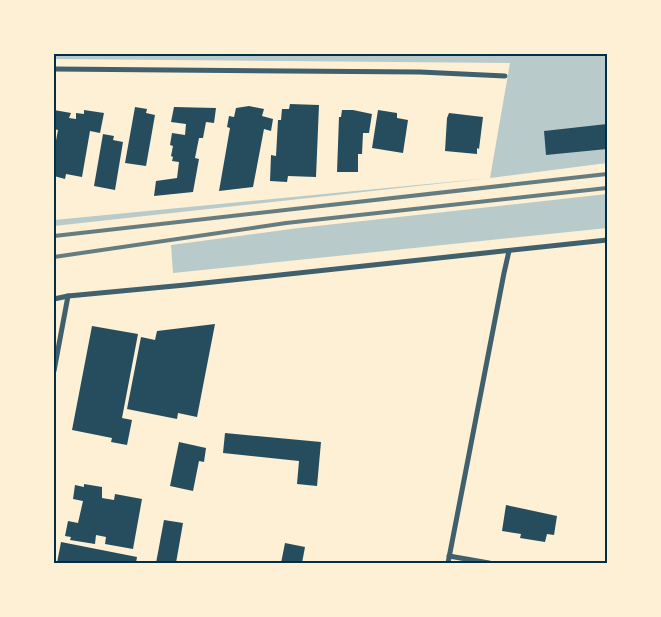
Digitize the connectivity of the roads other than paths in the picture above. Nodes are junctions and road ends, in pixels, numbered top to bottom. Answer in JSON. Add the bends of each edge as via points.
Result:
{"nodes":[{"id":1,"x":54,"y":70,"type":"edge"},
{"id":2,"x":505,"y":76,"type":"dead end"},
{"id":3,"x":607,"y":240,"type":"edge"},
{"id":4,"x":509,"y":252,"type":"junction"},
{"id":5,"x":68,"y":296,"type":"junction"},
{"id":6,"x":54,"y":299,"type":"edge"},
{"id":7,"x":54,"y":371,"type":"edge"},
{"id":8,"x":449,"y":556,"type":"junction"},
{"id":9,"x":448,"y":563,"type":"edge"},
{"id":10,"x":490,"y":563,"type":"edge"}],
"edges":[{"from":1,"to":2,"type":"street","via":[[420,72]]},
{"from":3,"to":4,"type":"street"},
{"from":4,"to":5,"type":"street"},
{"from":4,"to":8,"type":"street"},
{"from":5,"to":6,"type":"street"},
{"from":5,"to":7,"type":"street"},
{"from":8,"to":9,"type":"street"},
{"from":8,"to":10,"type":"street"}]}
